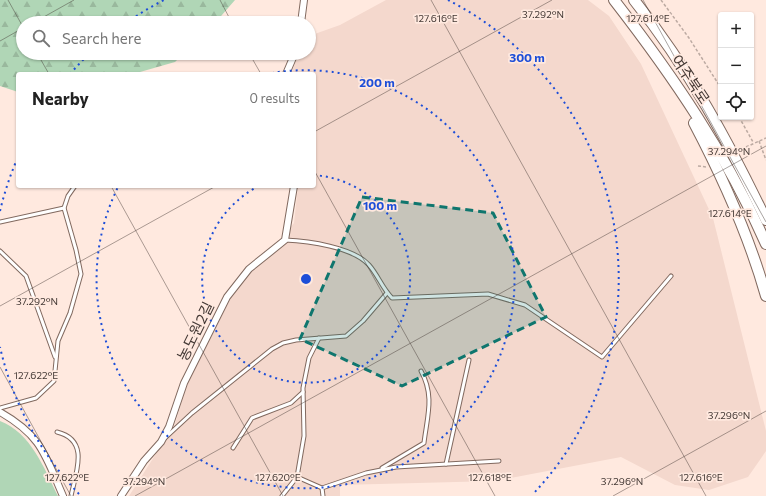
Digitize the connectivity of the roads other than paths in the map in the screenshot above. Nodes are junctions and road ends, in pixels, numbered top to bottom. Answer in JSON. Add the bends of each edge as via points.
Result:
{"nodes":[{"id":1,"x":304,"y":0,"type":"edge"},
{"id":2,"x":614,"y":0,"type":"edge"},
{"id":3,"x":634,"y":0,"type":"edge"},
{"id":4,"x":302,"y":16,"type":"edge"},
{"id":5,"x":649,"y":45,"type":"junction"},
{"id":6,"x":292,"y":60,"type":"edge"},
{"id":7,"x":287,"y":72,"type":"edge"},
{"id":8,"x":74,"y":188,"type":"edge"},
{"id":9,"x":294,"y":188,"type":"edge"},
{"id":10,"x":64,"y":208,"type":"junction"},
{"id":11,"x":766,"y":220,"type":"edge"},
{"id":12,"x":0,"y":222,"type":"edge"},
{"id":13,"x":285,"y":240,"type":"junction"},
{"id":14,"x":766,"y":244,"type":"edge"},
{"id":15,"x":0,"y":251,"type":"edge"},
{"id":16,"x":672,"y":276,"type":"dead end"},
{"id":17,"x":387,"y":293,"type":"junction"},
{"id":18,"x":766,"y":296,"type":"edge"},
{"id":19,"x":319,"y":338,"type":"junction"},
{"id":20,"x":56,"y":358,"type":"junction"},
{"id":21,"x":469,"y":360,"type":"dead end"},
{"id":22,"x":420,"y":372,"type":"dead end"},
{"id":23,"x":303,"y":392,"type":"junction"},
{"id":24,"x":0,"y":408,"type":"edge"},
{"id":25,"x":0,"y":412,"type":"edge"},
{"id":26,"x":56,"y":432,"type":"dead end"},
{"id":27,"x":161,"y":442,"type":"junction"},
{"id":28,"x":233,"y":448,"type":"dead end"},
{"id":29,"x":499,"y":461,"type":"dead end"},
{"id":30,"x":446,"y":464,"type":"junction"},
{"id":31,"x":379,"y":470,"type":"junction"},
{"id":32,"x":297,"y":477,"type":"junction"},
{"id":33,"x":322,"y":488,"type":"junction"},
{"id":34,"x":64,"y":496,"type":"edge"},
{"id":35,"x":71,"y":496,"type":"edge"},
{"id":36,"x":121,"y":496,"type":"edge"},
{"id":37,"x":282,"y":496,"type":"edge"},
{"id":38,"x":323,"y":496,"type":"edge"}],
"edges":[{"from":1,"to":4,"type":"street"},
{"from":2,"to":5,"type":"highway","name":"여주북로"},
{"from":3,"to":11,"type":"highway","name":"여주북로","via":[[686,74],[733,152]]},
{"from":5,"to":14,"type":"highway","name":"여주북로","via":[[683,92],[720,154]]},
{"from":5,"to":18,"type":"highway","via":[[679,95],[724,183],[756,258]]},
{"from":6,"to":7,"type":"street"},
{"from":8,"to":10,"type":"lane"},
{"from":9,"to":13,"type":"street"},
{"from":10,"to":12,"type":"lane"},
{"from":10,"to":20,"type":"lane","via":[[81,274],[70,313],[58,341]]},
{"from":13,"to":17,"type":"lane","via":[[306,241],[360,257]]},
{"from":13,"to":27,"type":"street","name":"농도원2길","via":[[249,269],[227,297],[184,384]]},
{"from":15,"to":20,"type":"lane","via":[[26,276]]},
{"from":16,"to":17,"type":"lane","via":[[602,357],[525,305],[488,294],[392,298]]},
{"from":17,"to":19,"type":"lane","via":[[346,336]]},
{"from":19,"to":23,"type":"lane","via":[[308,358]]},
{"from":19,"to":27,"type":"lane","via":[[283,343],[272,349],[192,413]]},
{"from":20,"to":24,"type":"lane","via":[[54,381],[36,398]]},
{"from":21,"to":30,"type":"lane"},
{"from":22,"to":31,"type":"lane","via":[[427,382],[430,396],[424,443]]},
{"from":23,"to":28,"type":"lane","via":[[291,403],[252,418]]},
{"from":23,"to":32,"type":"lane","via":[[304,436]]},
{"from":25,"to":34,"type":"street","via":[[36,439]]},
{"from":26,"to":35,"type":"lane","via":[[65,434],[77,446],[79,454]]},
{"from":27,"to":36,"type":"street","name":"농도원2길","via":[[144,461]]},
{"from":29,"to":30,"type":"lane"},
{"from":30,"to":31,"type":"lane"},
{"from":31,"to":33,"type":"lane"},
{"from":32,"to":33,"type":"lane"},
{"from":32,"to":37,"type":"lane"},
{"from":33,"to":38,"type":"lane"}]}
